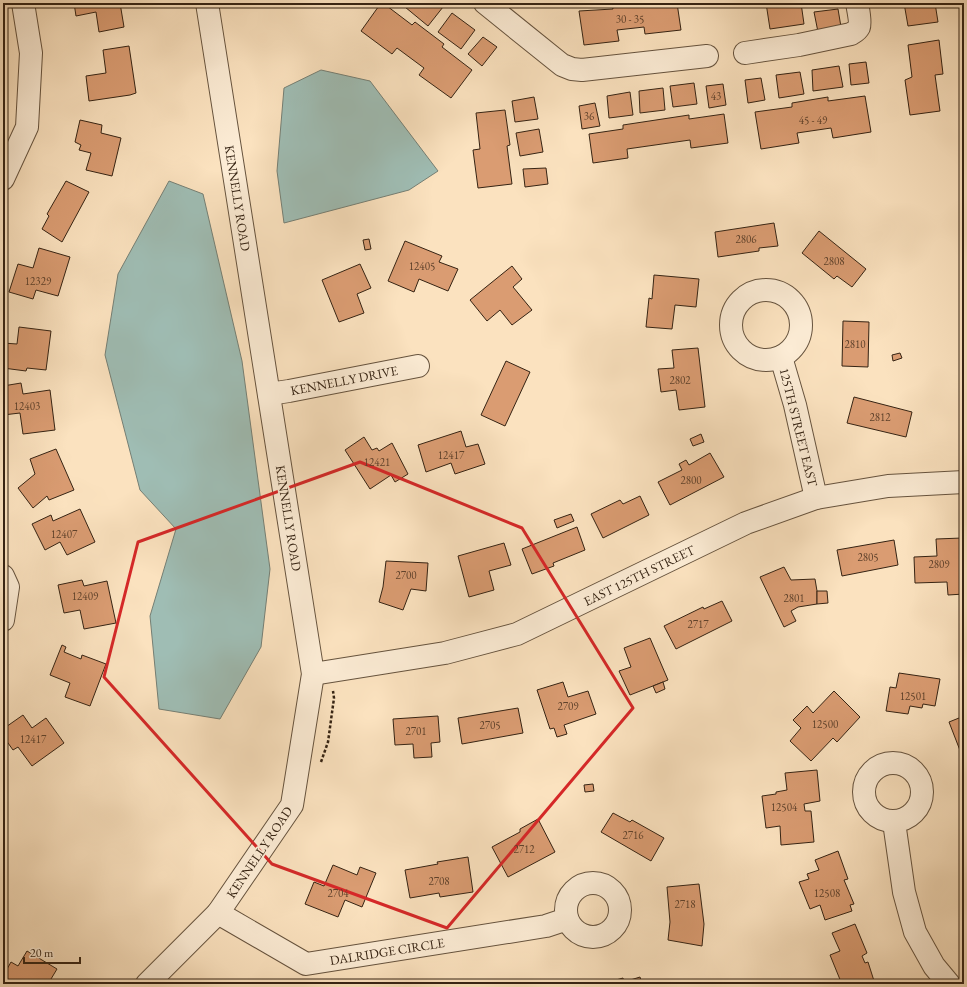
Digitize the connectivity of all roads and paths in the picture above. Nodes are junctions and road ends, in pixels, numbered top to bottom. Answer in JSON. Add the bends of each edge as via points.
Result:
{"nodes":[{"id":1,"x":24,"y":3,"type":"edge"},
{"id":2,"x":207,"y":3,"type":"edge"},
{"id":3,"x":485,"y":3,"type":"edge"},
{"id":4,"x":857,"y":3,"type":"edge"},
{"id":5,"x":745,"y":53,"type":"dead end"},
{"id":6,"x":707,"y":56,"type":"dead end"},
{"id":7,"x":3,"y":179,"type":"edge"},
{"id":8,"x":781,"y":357,"type":"dead end"},
{"id":9,"x":418,"y":366,"type":"dead end"},
{"id":10,"x":270,"y":394,"type":"junction"},
{"id":11,"x":964,"y":482,"type":"edge"},
{"id":12,"x":816,"y":498,"type":"junction"},
{"id":13,"x":3,"y":576,"type":"edge"},
{"id":14,"x":3,"y":620,"type":"edge"},
{"id":15,"x":313,"y":674,"type":"junction"},
{"id":16,"x":894,"y":822,"type":"dead end"},
{"id":17,"x":218,"y":913,"type":"junction"},
{"id":18,"x":567,"y":919,"type":"dead end"},
{"id":19,"x":147,"y":984,"type":"edge"},
{"id":20,"x":949,"y":984,"type":"edge"}],
"edges":[{"from":1,"to":7,"type":"street","via":[[31,53],[27,126]]},
{"from":2,"to":10,"type":"street","name":"KENNELLY ROAD"},
{"from":3,"to":6,"type":"street","via":[[562,65],[572,69]]},
{"from":4,"to":5,"type":"street","via":[[859,27],[851,34]]},
{"from":8,"to":12,"type":"street","name":"125TH STREET EAST","via":[[795,405]]},
{"from":9,"to":10,"type":"street","name":"KENNELLY DRIVE"},
{"from":10,"to":15,"type":"street","name":"KENNELLY ROAD"},
{"from":11,"to":12,"type":"street","name":"EAST 125TH STREET","via":[[888,486]]},
{"from":12,"to":15,"type":"street","name":"EAST 125TH STREET","via":[[746,523],[517,634],[445,653]]},
{"from":13,"to":14,"type":"street","via":[[8,587]]},
{"from":15,"to":17,"type":"street","name":"KENNELLY ROAD","via":[[292,805]]},
{"from":16,"to":20,"type":"street","via":[[904,892],[915,932],[934,966]]},
{"from":17,"to":18,"type":"street","name":"DALRIDGE CIRCLE","via":[[306,964],[546,926]]},
{"from":17,"to":19,"type":"street","name":"KENNELLY ROAD"}]}
